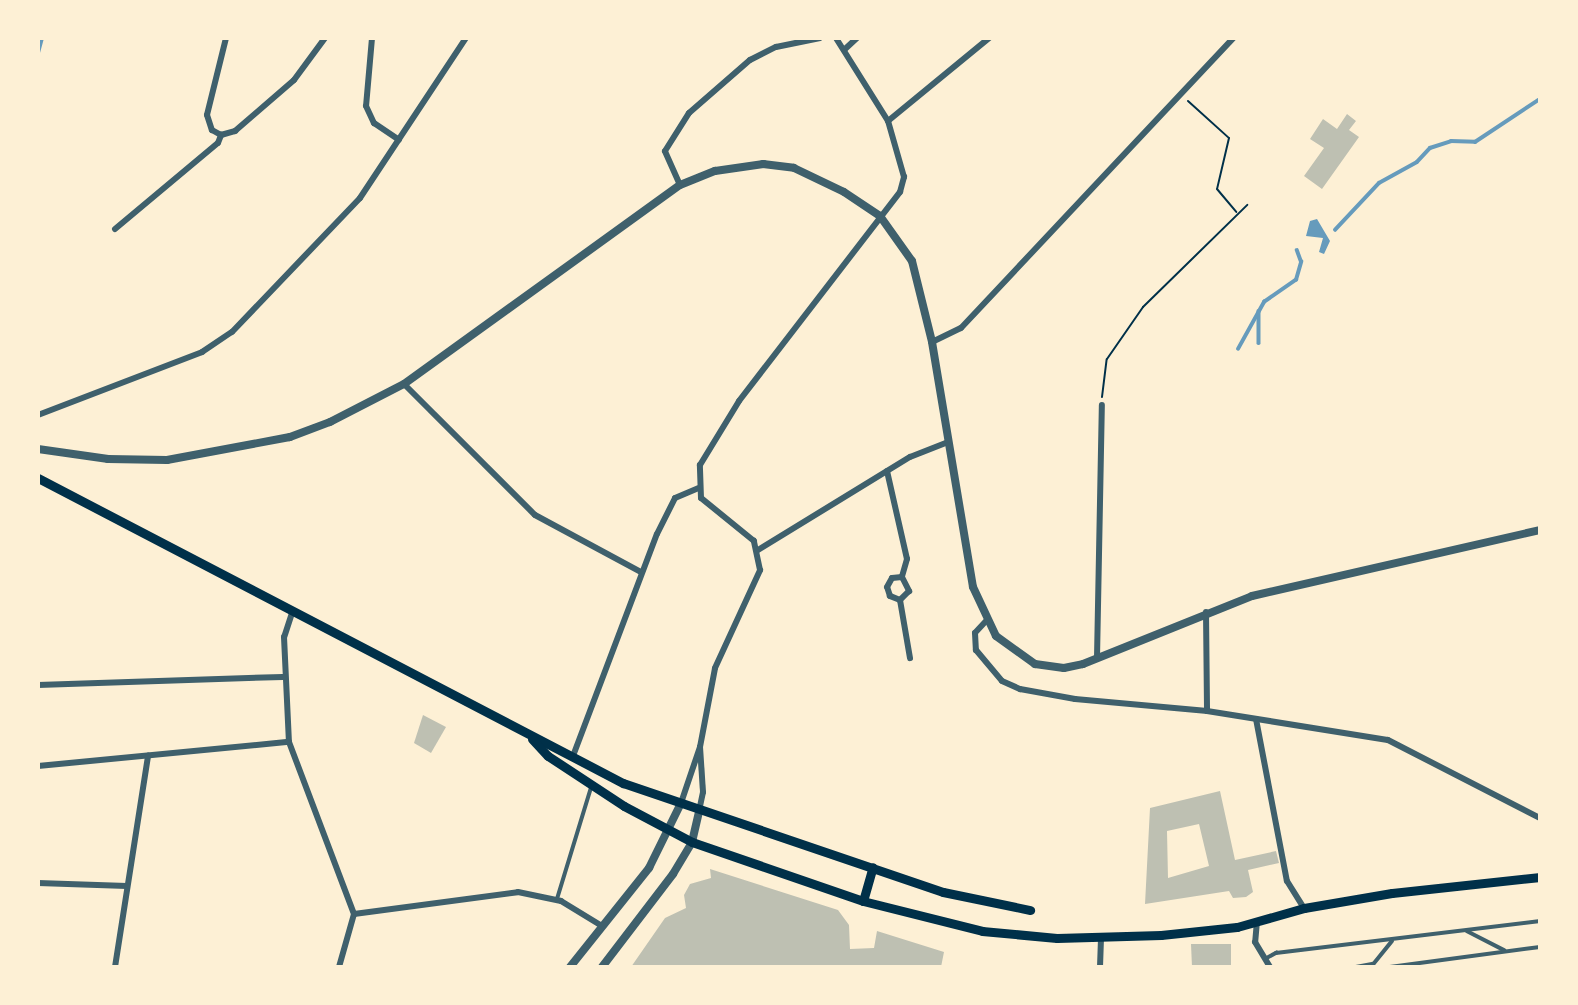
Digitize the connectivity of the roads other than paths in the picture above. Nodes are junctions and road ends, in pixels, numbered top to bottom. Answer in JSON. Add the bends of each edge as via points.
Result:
{"nodes":[{"id":1,"x":226,"y":38,"type":"edge"},
{"id":2,"x":326,"y":38,"type":"edge"},
{"id":3,"x":372,"y":38,"type":"edge"},
{"id":4,"x":466,"y":38,"type":"edge"},
{"id":5,"x":820,"y":38,"type":"edge"},
{"id":6,"x":836,"y":38,"type":"edge"},
{"id":7,"x":857,"y":38,"type":"edge"},
{"id":8,"x":989,"y":38,"type":"edge"},
{"id":9,"x":1233,"y":38,"type":"edge"},
{"id":10,"x":844,"y":50,"type":"junction"},
{"id":11,"x":888,"y":121,"type":"junction"},
{"id":12,"x":221,"y":135,"type":"junction"},
{"id":13,"x":399,"y":140,"type":"junction"},
{"id":14,"x":680,"y":185,"type":"junction"},
{"id":15,"x":880,"y":216,"type":"junction"},
{"id":16,"x":115,"y":229,"type":"dead end"},
{"id":17,"x":932,"y":342,"type":"junction"},
{"id":18,"x":404,"y":384,"type":"junction"},
{"id":19,"x":1102,"y":405,"type":"road end"},
{"id":20,"x":38,"y":415,"type":"edge"},
{"id":21,"x":948,"y":442,"type":"junction"},
{"id":22,"x":38,"y":449,"type":"edge"},
{"id":23,"x":887,"y":471,"type":"junction"},
{"id":24,"x":38,"y":478,"type":"edge"},
{"id":25,"x":698,"y":488,"type":"junction"},
{"id":26,"x":1539,"y":530,"type":"edge"},
{"id":27,"x":758,"y":550,"type":"junction"},
{"id":28,"x":641,"y":572,"type":"junction"},
{"id":29,"x":902,"y":577,"type":"junction"},
{"id":30,"x":900,"y":600,"type":"junction"},
{"id":31,"x":292,"y":612,"type":"junction"},
{"id":32,"x":1206,"y":612,"type":"junction"},
{"id":33,"x":986,"y":621,"type":"junction"},
{"id":34,"x":909,"y":658,"type":"dead end"},
{"id":35,"x":1097,"y":659,"type":"junction"},
{"id":36,"x":283,"y":677,"type":"junction"},
{"id":37,"x":38,"y":685,"type":"edge"},
{"id":38,"x":1207,"y":711,"type":"junction"},
{"id":39,"x":1256,"y":719,"type":"junction"},
{"id":40,"x":531,"y":738,"type":"junction"},
{"id":41,"x":289,"y":742,"type":"junction"},
{"id":42,"x":700,"y":747,"type":"junction"},
{"id":43,"x":148,"y":756,"type":"junction"},
{"id":44,"x":573,"y":756,"type":"junction"},
{"id":45,"x":38,"y":766,"type":"edge"},
{"id":46,"x":593,"y":785,"type":"junction"},
{"id":47,"x":681,"y":803,"type":"junction"},
{"id":48,"x":699,"y":811,"type":"junction"},
{"id":49,"x":1539,"y":818,"type":"edge"},
{"id":50,"x":669,"y":832,"type":"junction"},
{"id":51,"x":692,"y":842,"type":"junction"},
{"id":52,"x":873,"y":867,"type":"junction"},
{"id":53,"x":1539,"y":877,"type":"edge"},
{"id":54,"x":38,"y":883,"type":"edge"},
{"id":55,"x":127,"y":886,"type":"junction"},
{"id":56,"x":557,"y":899,"type":"junction"},
{"id":57,"x":863,"y":901,"type":"junction"},
{"id":58,"x":1304,"y":908,"type":"junction"},
{"id":59,"x":1030,"y":910,"type":"dead end"},
{"id":60,"x":354,"y":914,"type":"junction"},
{"id":61,"x":1258,"y":920,"type":"junction"},
{"id":62,"x":1539,"y":921,"type":"edge"},
{"id":63,"x":602,"y":926,"type":"junction"},
{"id":64,"x":1465,"y":930,"type":"junction"},
{"id":65,"x":1101,"y":938,"type":"junction"},
{"id":66,"x":1393,"y":939,"type":"junction"},
{"id":67,"x":1539,"y":947,"type":"edge"},
{"id":68,"x":1506,"y":951,"type":"junction"},
{"id":69,"x":1264,"y":960,"type":"junction"},
{"id":70,"x":1372,"y":965,"type":"edge"},
{"id":71,"x":114,"y":967,"type":"edge"},
{"id":72,"x":339,"y":967,"type":"edge"},
{"id":73,"x":570,"y":967,"type":"edge"},
{"id":74,"x":601,"y":967,"type":"edge"},
{"id":75,"x":1100,"y":967,"type":"edge"},
{"id":76,"x":1270,"y":967,"type":"edge"},
{"id":77,"x":1356,"y":967,"type":"edge"},
{"id":78,"x":1390,"y":967,"type":"edge"}],
"edges":[{"from":1,"to":12,"type":"street","via":[[207,115],[212,130]]},
{"from":2,"to":12,"type":"street","via":[[294,80],[267,105],[235,131]]},
{"from":3,"to":13,"type":"street","via":[[366,106],[374,123]]},
{"from":4,"to":13,"type":"street"},
{"from":5,"to":14,"type":"street","via":[[776,47],[750,60],[689,113],[665,151]]},
{"from":6,"to":10,"type":"street"},
{"from":7,"to":10,"type":"street"},
{"from":8,"to":11,"type":"street"},
{"from":9,"to":17,"type":"street","via":[[961,328]]},
{"from":10,"to":11,"type":"street"},
{"from":11,"to":15,"type":"street","via":[[904,177],[900,192]]},
{"from":12,"to":16,"type":"street","via":[[218,143]]},
{"from":13,"to":20,"type":"street","via":[[337,223],[220,342]]},
{"from":14,"to":15,"type":"street","via":[[739,166],[780,166],[831,185]]},
{"from":14,"to":18,"type":"street"},
{"from":15,"to":17,"type":"street","via":[[912,261]]},
{"from":15,"to":25,"type":"street","via":[[728,417],[701,465]]},
{"from":17,"to":21,"type":"street"},
{"from":18,"to":22,"type":"street","via":[[290,437],[167,460],[108,459]]},
{"from":18,"to":28,"type":"street","via":[[535,515]]},
{"from":19,"to":35,"type":"street"},
{"from":21,"to":23,"type":"street"},
{"from":21,"to":33,"type":"street","via":[[968,569]]},
{"from":23,"to":27,"type":"street"},
{"from":23,"to":29,"type":"street","via":[[907,559]]},
{"from":24,"to":31,"type":"main road"},
{"from":25,"to":27,"type":"street","via":[[709,508],[745,532]]},
{"from":25,"to":28,"type":"street","via":[[676,498]]},
{"from":26,"to":32,"type":"street","via":[[1252,596]]},
{"from":27,"to":42,"type":"street","via":[[758,581],[715,668]]},
{"from":28,"to":44,"type":"street"},
{"from":29,"to":30,"type":"street","via":[[910,587]]},
{"from":29,"to":30,"type":"street","via":[[892,578],[887,587],[890,596]]},
{"from":30,"to":34,"type":"street"},
{"from":31,"to":36,"type":"street","via":[[284,637]]},
{"from":31,"to":40,"type":"main road"},
{"from":32,"to":35,"type":"street"},
{"from":32,"to":38,"type":"street"},
{"from":33,"to":35,"type":"street","via":[[1012,652],[1035,664],[1064,668]]},
{"from":33,"to":38,"type":"street","via":[[975,633],[976,650],[1002,681],[1020,689],[1075,699]]},
{"from":36,"to":37,"type":"street"},
{"from":36,"to":41,"type":"street"},
{"from":38,"to":39,"type":"street"},
{"from":39,"to":49,"type":"street","via":[[1388,740]]},
{"from":39,"to":58,"type":"street","via":[[1287,881]]},
{"from":40,"to":44,"type":"main road"},
{"from":40,"to":46,"type":"main road","via":[[548,756]]},
{"from":41,"to":43,"type":"street"},
{"from":41,"to":60,"type":"street"},
{"from":42,"to":47,"type":"street"},
{"from":42,"to":48,"type":"street","via":[[703,792]]},
{"from":43,"to":45,"type":"street"},
{"from":43,"to":55,"type":"street"},
{"from":44,"to":47,"type":"main road","via":[[623,783]]},
{"from":46,"to":50,"type":"main road"},
{"from":46,"to":56,"type":"lane"},
{"from":47,"to":48,"type":"main road"},
{"from":47,"to":50,"type":"street"},
{"from":48,"to":51,"type":"street"},
{"from":48,"to":52,"type":"main road"},
{"from":50,"to":51,"type":"main road"},
{"from":50,"to":63,"type":"street","via":[[640,880]]},
{"from":51,"to":57,"type":"main road"},
{"from":51,"to":74,"type":"street","via":[[651,905]]},
{"from":52,"to":57,"type":"main road"},
{"from":52,"to":59,"type":"main road","via":[[943,892]]},
{"from":53,"to":58,"type":"main road"},
{"from":54,"to":55,"type":"street"},
{"from":55,"to":71,"type":"street"},
{"from":56,"to":60,"type":"street","via":[[518,892]]},
{"from":56,"to":63,"type":"street"},
{"from":57,"to":65,"type":"main road","via":[[973,930]]},
{"from":58,"to":61,"type":"main road"},
{"from":60,"to":72,"type":"street"},
{"from":61,"to":65,"type":"main road","via":[[1224,929]]},
{"from":61,"to":69,"type":"street","via":[[1255,943]]},
{"from":62,"to":64,"type":"lane"},
{"from":63,"to":73,"type":"street"},
{"from":64,"to":66,"type":"lane"},
{"from":64,"to":68,"type":"lane"},
{"from":65,"to":75,"type":"street"},
{"from":66,"to":69,"type":"lane","via":[[1276,953]]},
{"from":66,"to":70,"type":"lane"},
{"from":67,"to":68,"type":"lane"},
{"from":68,"to":78,"type":"lane"},
{"from":69,"to":76,"type":"street"},
{"from":70,"to":77,"type":"lane"}]}
